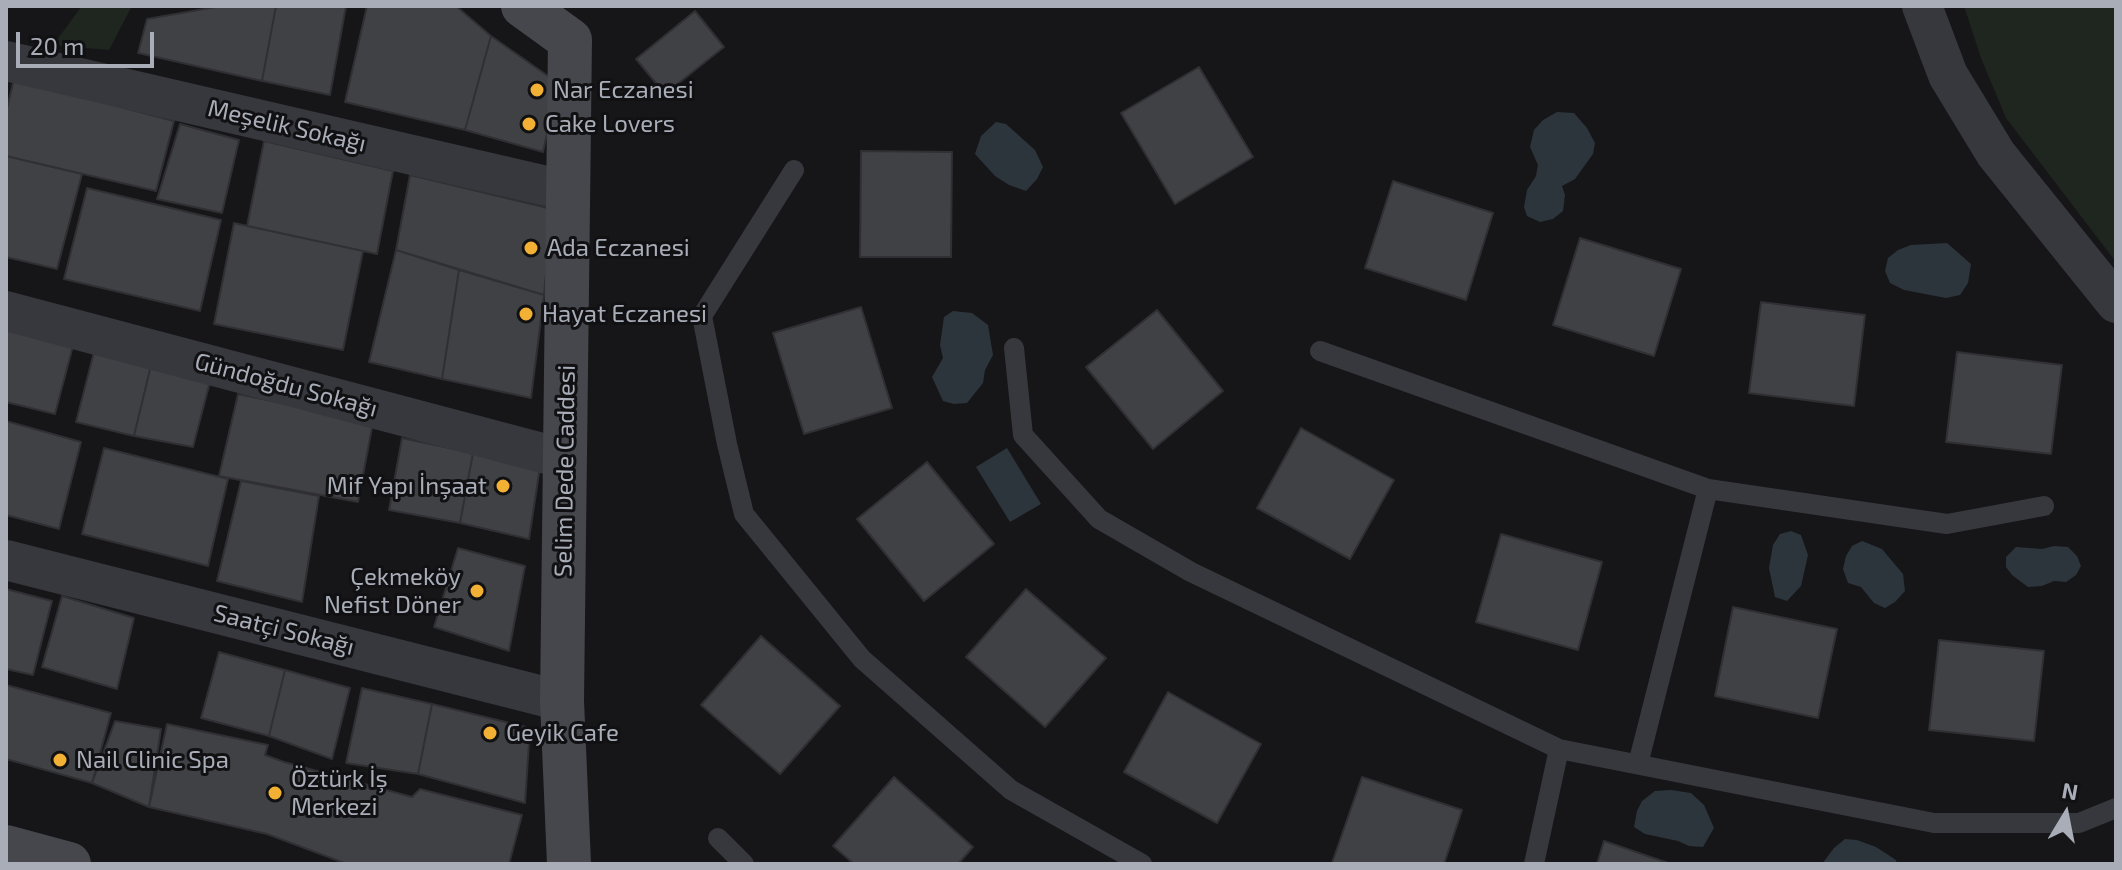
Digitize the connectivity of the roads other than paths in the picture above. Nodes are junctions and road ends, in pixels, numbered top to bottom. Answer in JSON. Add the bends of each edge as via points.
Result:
{"nodes":[{"id":1,"x":523,"y":6,"type":"edge"},
{"id":2,"x":1922,"y":6,"type":"edge"},
{"id":3,"x":6,"y":61,"type":"edge"},
{"id":4,"x":794,"y":170,"type":"dead end"},
{"id":5,"x":568,"y":191,"type":"junction"},
{"id":6,"x":2116,"y":303,"type":"edge"},
{"id":7,"x":6,"y":311,"type":"edge"},
{"id":8,"x":1014,"y":348,"type":"dead end"},
{"id":9,"x":1320,"y":351,"type":"dead end"},
{"id":10,"x":565,"y":459,"type":"junction"},
{"id":11,"x":1708,"y":489,"type":"junction"},
{"id":12,"x":2044,"y":506,"type":"dead end"},
{"id":13,"x":6,"y":560,"type":"edge"},
{"id":14,"x":562,"y":701,"type":"junction"},
{"id":15,"x":1559,"y":749,"type":"junction"},
{"id":16,"x":1638,"y":764,"type":"junction"},
{"id":17,"x":2116,"y":808,"type":"edge"},
{"id":18,"x":718,"y":838,"type":"dead end"},
{"id":19,"x":6,"y":847,"type":"edge"},
{"id":20,"x":69,"y":864,"type":"edge"},
{"id":21,"x":569,"y":864,"type":"edge"},
{"id":22,"x":744,"y":864,"type":"edge"},
{"id":23,"x":1142,"y":864,"type":"edge"},
{"id":24,"x":1534,"y":864,"type":"edge"}],
"edges":[{"from":1,"to":5,"type":"street","name":"Selim Dede Caddesi","via":[[570,40]]},
{"from":2,"to":6,"type":"street","via":[[1948,75],[1996,154]]},
{"from":3,"to":5,"type":"street","name":"Meşelik Sokağı"},
{"from":4,"to":23,"type":"lane","via":[[702,316],[744,514],[862,659],[1011,790]]},
{"from":5,"to":10,"type":"street","name":"Selim Dede Caddesi"},
{"from":7,"to":10,"type":"street","name":"Gündoğdu Sokağı"},
{"from":8,"to":15,"type":"lane","via":[[1023,435],[1099,519],[1191,572]]},
{"from":9,"to":11,"type":"lane"},
{"from":10,"to":14,"type":"street","name":"Selim Dede Caddesi"},
{"from":11,"to":12,"type":"lane","via":[[1947,524]]},
{"from":11,"to":16,"type":"lane"},
{"from":13,"to":14,"type":"street","name":"Saatçi Sokağı"},
{"from":14,"to":21,"type":"street","name":"Selim Dede Caddesi"},
{"from":15,"to":16,"type":"lane"},
{"from":15,"to":24,"type":"lane"},
{"from":16,"to":17,"type":"lane","via":[[1934,823],[2079,823]]},
{"from":18,"to":22,"type":"lane"},
{"from":19,"to":20,"type":"street"}]}
